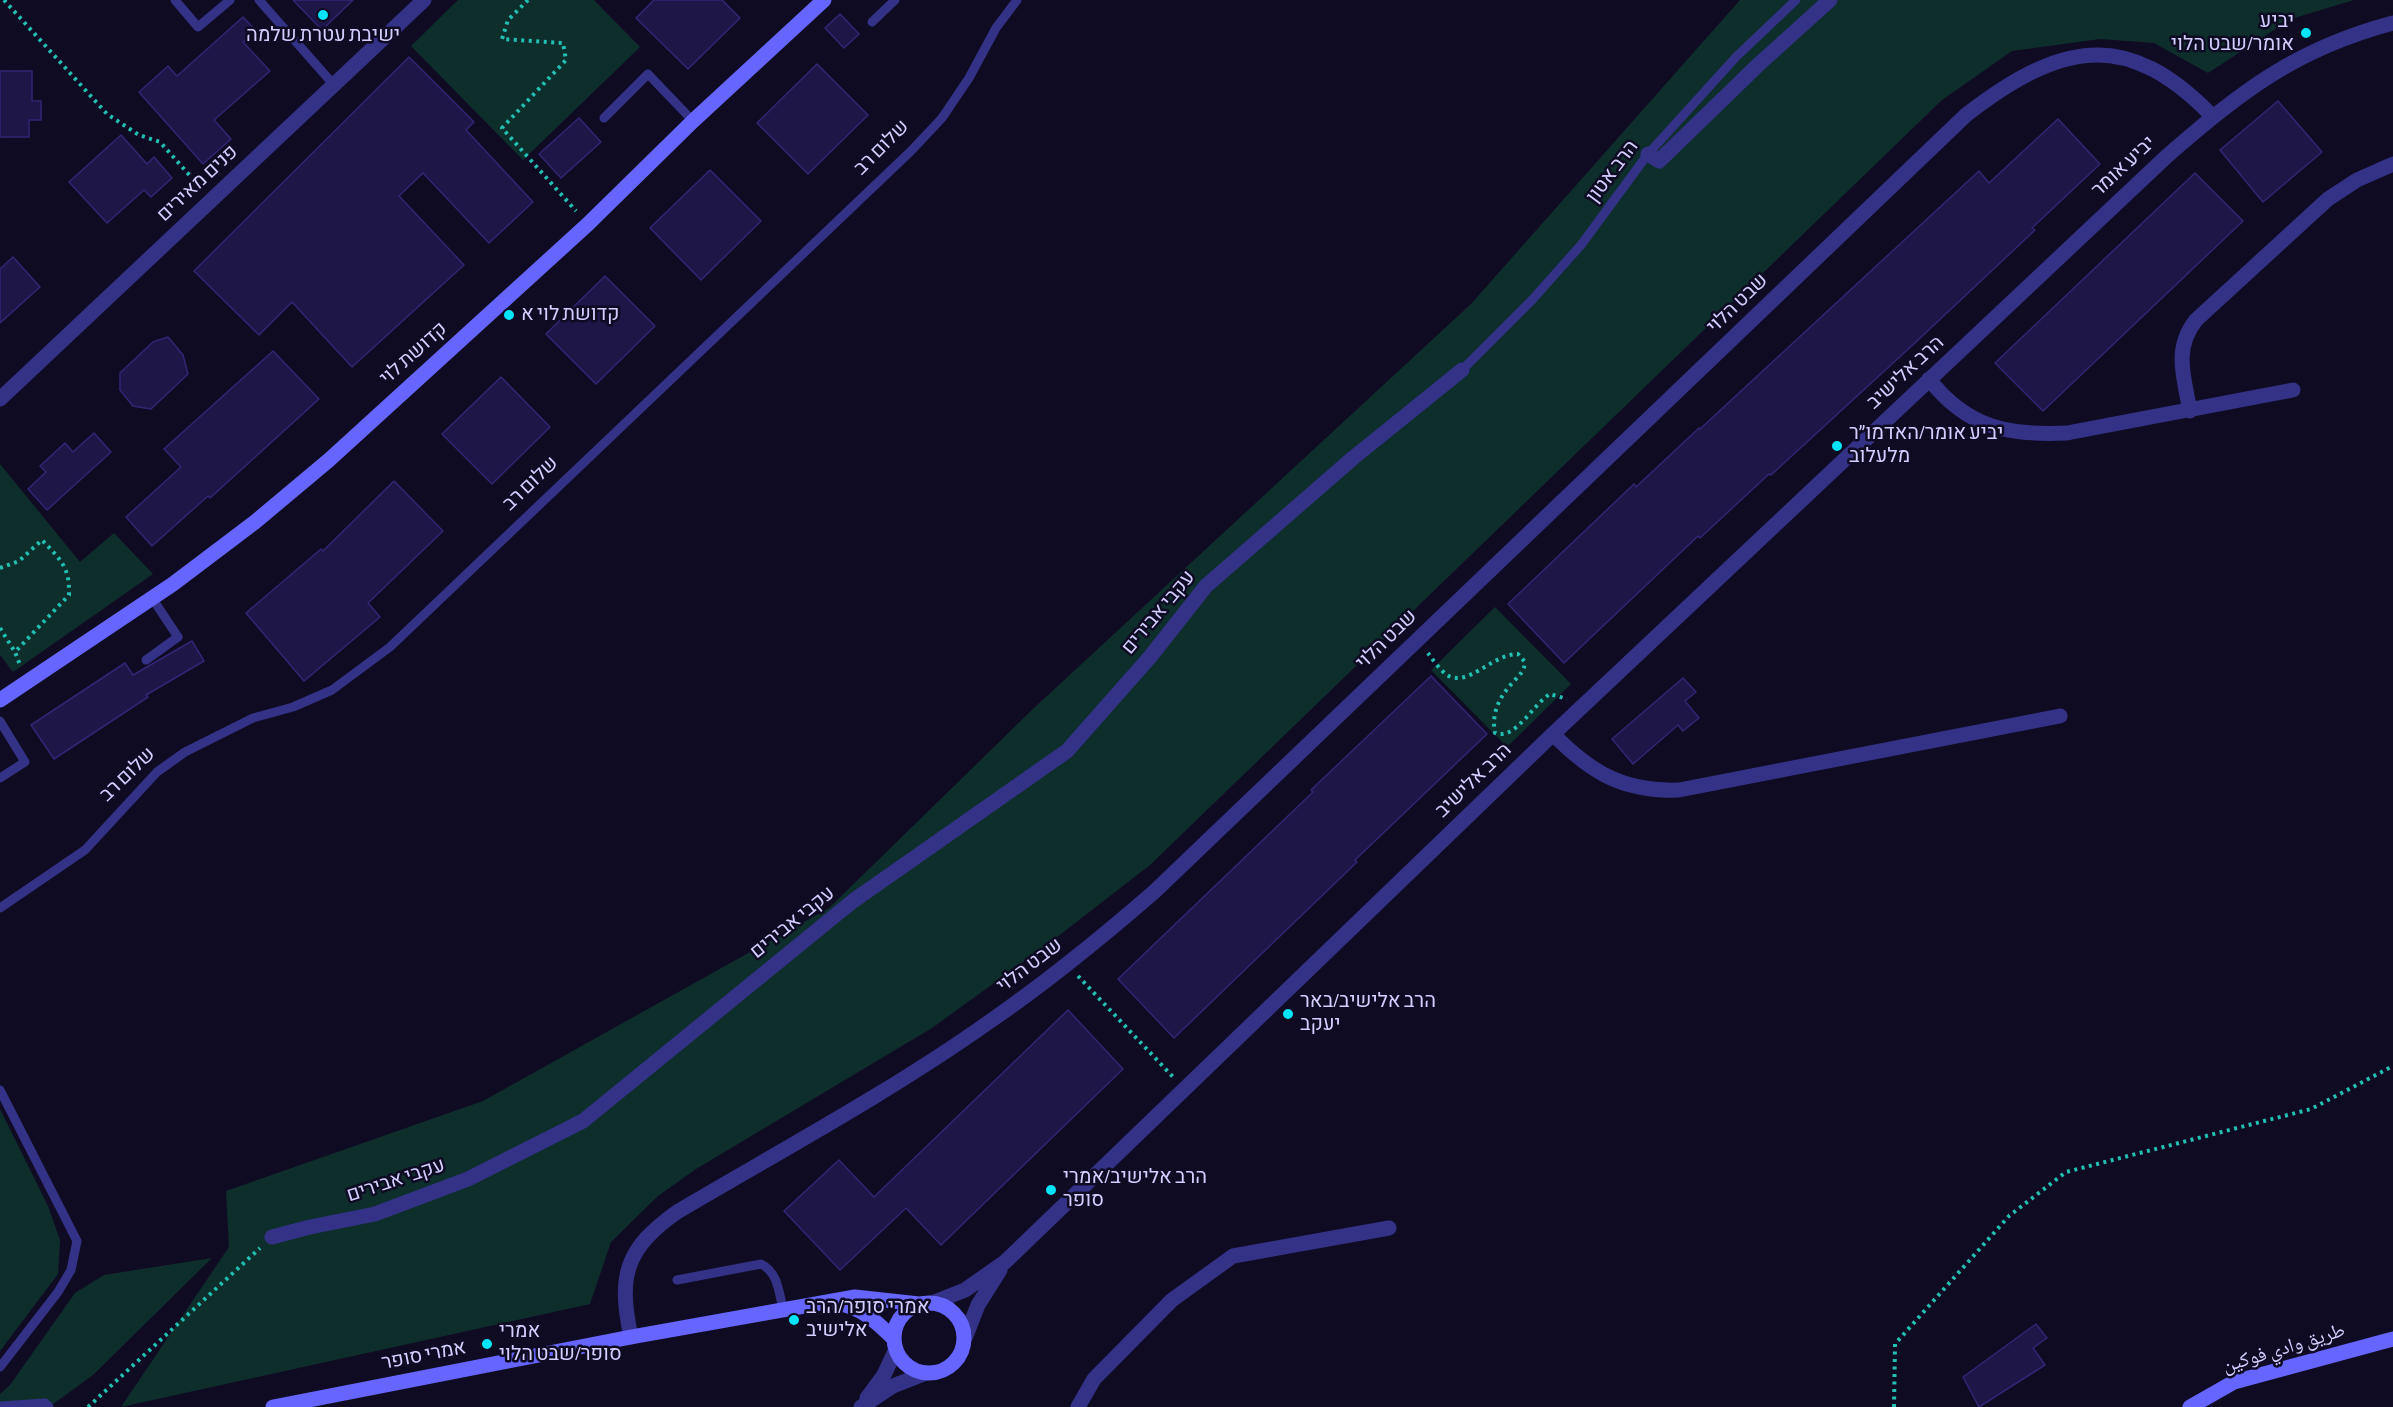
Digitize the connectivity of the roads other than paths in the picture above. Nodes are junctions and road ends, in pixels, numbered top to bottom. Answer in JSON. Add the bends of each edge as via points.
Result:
{"nodes":[{"id":1,"x":175,"y":0,"type":"edge"},
{"id":2,"x":230,"y":0,"type":"edge"},
{"id":3,"x":259,"y":0,"type":"edge"},
{"id":4,"x":424,"y":0,"type":"edge"},
{"id":5,"x":824,"y":0,"type":"edge"},
{"id":6,"x":895,"y":0,"type":"edge"},
{"id":7,"x":1017,"y":0,"type":"edge"},
{"id":8,"x":1796,"y":0,"type":"edge"},
{"id":9,"x":1830,"y":0,"type":"edge"},
{"id":10,"x":872,"y":22,"type":"dead end"},
{"id":11,"x":2393,"y":23,"type":"edge"},
{"id":12,"x":334,"y":85,"type":"junction"},
{"id":13,"x":2213,"y":117,"type":"junction"},
{"id":14,"x":604,"y":118,"type":"dead end"},
{"id":15,"x":693,"y":121,"type":"junction"},
{"id":16,"x":1648,"y":154,"type":"junction"},
{"id":17,"x":2393,"y":164,"type":"edge"},
{"id":18,"x":1977,"y":334,"type":"joint"},
{"id":19,"x":1462,"y":370,"type":"joint"},
{"id":20,"x":1929,"y":380,"type":"junction"},
{"id":21,"x":2293,"y":390,"type":"dead end"},
{"id":22,"x":0,"y":399,"type":"edge"},
{"id":23,"x":2190,"y":411,"type":"junction"},
{"id":24,"x":152,"y":598,"type":"junction"},
{"id":25,"x":146,"y":660,"type":"dead end"},
{"id":26,"x":0,"y":700,"type":"edge"},
{"id":27,"x":2060,"y":716,"type":"dead end"},
{"id":28,"x":0,"y":721,"type":"edge"},
{"id":29,"x":1553,"y":734,"type":"junction"},
{"id":30,"x":0,"y":778,"type":"edge"},
{"id":31,"x":0,"y":908,"type":"edge"},
{"id":32,"x":0,"y":1090,"type":"edge"},
{"id":33,"x":1389,"y":1228,"type":"dead end"},
{"id":34,"x":272,"y":1237,"type":"road end"},
{"id":35,"x":1005,"y":1263,"type":"junction"},
{"id":36,"x":677,"y":1280,"type":"dead end"},
{"id":37,"x":830,"y":1302,"type":"junction"},
{"id":38,"x":926,"y":1303,"type":"junction"},
{"id":39,"x":783,"y":1309,"type":"junction"},
{"id":40,"x":631,"y":1337,"type":"junction"},
{"id":41,"x":964,"y":1338,"type":"junction"},
{"id":42,"x":2393,"y":1339,"type":"edge"},
{"id":43,"x":895,"y":1344,"type":"junction"},
{"id":44,"x":0,"y":1368,"type":"edge"},
{"id":45,"x":926,"y":1373,"type":"junction"},
{"id":46,"x":322,"y":1402,"type":"edge"},
{"id":47,"x":0,"y":1406,"type":"edge"},
{"id":48,"x":48,"y":1407,"type":"edge"},
{"id":49,"x":273,"y":1407,"type":"edge"},
{"id":50,"x":860,"y":1407,"type":"edge"},
{"id":51,"x":1078,"y":1407,"type":"edge"},
{"id":52,"x":2190,"y":1407,"type":"edge"}],
"edges":[{"from":1,"to":2,"type":"lane","via":[[198,27]]},
{"from":3,"to":12,"type":"lane"},
{"from":4,"to":12,"type":"street","name":"פנים מאירים"},
{"from":5,"to":15,"type":"street","name":"קדושת לוי"},
{"from":6,"to":10,"type":"lane"},
{"from":7,"to":31,"type":"lane","name":"שלום רב","via":[[942,118],[911,151],[390,647],[332,690],[254,718],[185,752],[157,772],[85,850]]},
{"from":8,"to":16,"type":"lane","name":"הרב אטון","via":[[1736,57]]},
{"from":9,"to":16,"type":"street","via":[[1659,161]]},
{"from":11,"to":13,"type":"street","name":"יביע אומר","via":[[2315,50],[2263,78]]},
{"from":12,"to":22,"type":"street","name":"פנים מאירים"},
{"from":13,"to":18,"type":"street","name":"יביע אומר"},
{"from":13,"to":40,"type":"street","name":"שבט הלוי","via":[[2167,76],[2120,57],[2070,58],[2019,78],[1993,94],[1966,115],[1154,892],[988,1023],[661,1223],[639,1246],[627,1270],[624,1295]]},
{"from":14,"to":15,"type":"lane","via":[[648,74]]},
{"from":15,"to":24,"type":"street","name":"קדושת לוי","via":[[588,224],[329,460],[255,522]]},
{"from":16,"to":19,"type":"lane","name":"הרב אטון","via":[[1581,245]]},
{"from":17,"to":23,"type":"street","via":[[2357,180],[2328,200],[2192,325],[2183,342],[2181,359]]},
{"from":18,"to":20,"type":"street","name":"הרב אלישיב"},
{"from":19,"to":34,"type":"street","name":"עקבי אבירים","via":[[1353,458],[1206,586],[1067,751],[853,902],[583,1121],[468,1179],[416,1199],[375,1214]]},
{"from":20,"to":23,"type":"street","via":[[1969,416],[2015,433],[2067,433]]},
{"from":20,"to":29,"type":"street","name":"הרב אלישיב"},
{"from":21,"to":23,"type":"street"},
{"from":24,"to":25,"type":"lane","via":[[178,637]]},
{"from":24,"to":26,"type":"street","name":"קדושת לוי"},
{"from":27,"to":29,"type":"street","via":[[1672,790],[1635,787],[1608,778],[1579,759]]},
{"from":28,"to":30,"type":"lane","via":[[25,762]]},
{"from":29,"to":35,"type":"street","name":"הרב אלישיב"},
{"from":32,"to":44,"type":"lane","via":[[77,1241],[71,1270],[58,1292]]},
{"from":33,"to":51,"type":"street","via":[[1233,1256],[1172,1300],[1094,1379]]},
{"from":35,"to":38,"type":"street","via":[[965,1290]]},
{"from":35,"to":41,"type":"street","via":[[978,1305]]},
{"from":36,"to":39,"type":"lane","via":[[761,1264],[775,1278]]},
{"from":37,"to":38,"type":"street","via":[[855,1298]]},
{"from":37,"to":39,"type":"street","name":"אמרי סופר"},
{"from":37,"to":43,"type":"street","via":[[855,1308],[880,1325]]},
{"from":38,"to":41,"type":"street","via":[[942,1305],[958,1318]]},
{"from":38,"to":43,"type":"street","via":[[903,1314],[898,1321]]},
{"from":39,"to":40,"type":"street","name":"אמרי סופר"},
{"from":40,"to":46,"type":"street","name":"אמרי סופר"},
{"from":41,"to":45,"type":"street","via":[[957,1360],[937,1372]]},
{"from":42,"to":52,"type":"street","name":"طريق وادي فوکين","via":[[2234,1382]]},
{"from":43,"to":45,"type":"street","via":[[907,1365]]},
{"from":43,"to":50,"type":"street","via":[[884,1375]]},
{"from":45,"to":50,"type":"street","via":[[893,1386]]},
{"from":46,"to":49,"type":"street","name":"אמרי סופר"},
{"from":47,"to":48,"type":"lane","via":[[45,1403]]}]}
